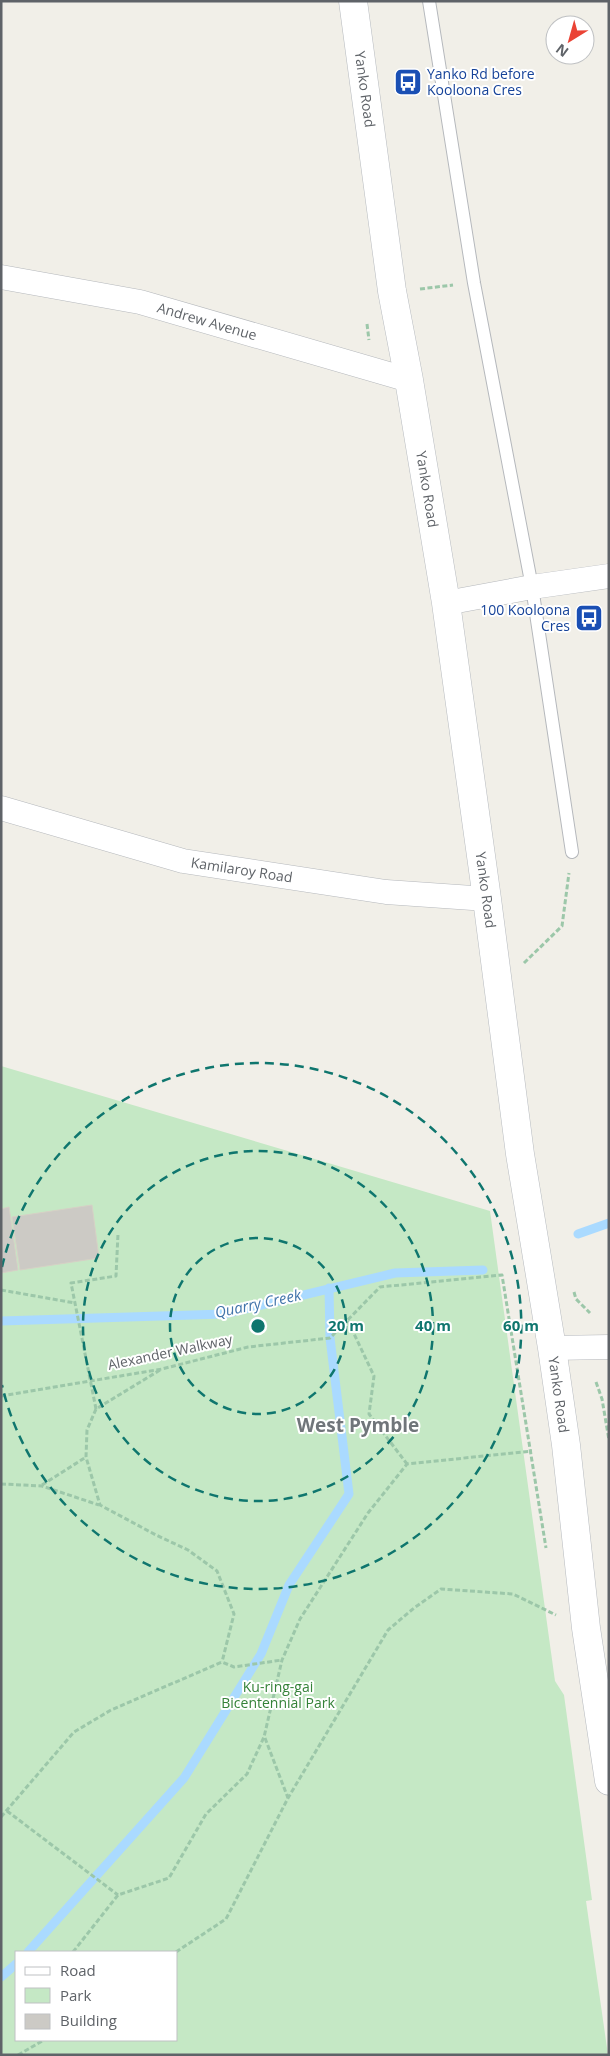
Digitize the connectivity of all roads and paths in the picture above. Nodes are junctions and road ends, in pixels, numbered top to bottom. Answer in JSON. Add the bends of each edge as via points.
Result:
{"nodes":[{"id":1,"x":353,"y":1,"type":"edge"},
{"id":2,"x":428,"y":1,"type":"edge"},
{"id":3,"x":1,"y":277,"type":"edge"},
{"id":4,"x":474,"y":283,"type":"junction"},
{"id":5,"x":423,"y":288,"type":"dead end"},
{"id":6,"x":366,"y":322,"type":"dead end"},
{"id":7,"x":373,"y":370,"type":"junction"},
{"id":8,"x":409,"y":380,"type":"junction"},
{"id":9,"x":609,"y":576,"type":"edge"},
{"id":10,"x":532,"y":587,"type":"junction"},
{"id":11,"x":446,"y":603,"type":"junction"},
{"id":12,"x":1,"y":808,"type":"edge"},
{"id":13,"x":572,"y":852,"type":"joint"},
{"id":14,"x":487,"y":899,"type":"junction"},
{"id":15,"x":524,"y":963,"type":"dead end"},
{"id":16,"x":118,"y":1234,"type":"dead end"},
{"id":17,"x":572,"y":1284,"type":"dead end"},
{"id":18,"x":1,"y":1290,"type":"edge"},
{"id":19,"x":75,"y":1304,"type":"junction"},
{"id":20,"x":590,"y":1313,"type":"dead end"},
{"id":21,"x":348,"y":1321,"type":"junction"},
{"id":22,"x":552,"y":1348,"type":"junction"},
{"id":23,"x":609,"y":1348,"type":"edge"},
{"id":24,"x":162,"y":1369,"type":"junction"},
{"id":25,"x":90,"y":1381,"type":"junction"},
{"id":26,"x":596,"y":1382,"type":"dead end"},
{"id":27,"x":1,"y":1396,"type":"edge"},
{"id":28,"x":96,"y":1409,"type":"junction"},
{"id":29,"x":609,"y":1440,"type":"edge"},
{"id":30,"x":532,"y":1451,"type":"junction"},
{"id":31,"x":86,"y":1457,"type":"junction"},
{"id":32,"x":407,"y":1464,"type":"junction"},
{"id":33,"x":1,"y":1484,"type":"edge"},
{"id":34,"x":42,"y":1486,"type":"junction"},
{"id":35,"x":100,"y":1505,"type":"junction"},
{"id":36,"x":547,"y":1557,"type":"dead end"},
{"id":37,"x":554,"y":1606,"type":"dead end"},
{"id":38,"x":282,"y":1660,"type":"junction"},
{"id":39,"x":222,"y":1662,"type":"junction"},
{"id":40,"x":264,"y":1737,"type":"junction"},
{"id":41,"x":609,"y":1781,"type":"edge"},
{"id":42,"x":288,"y":1798,"type":"junction"},
{"id":43,"x":7,"y":1811,"type":"junction"},
{"id":44,"x":1,"y":1817,"type":"edge"},
{"id":45,"x":118,"y":1895,"type":"junction"},
{"id":46,"x":73,"y":1951,"type":"edge"},
{"id":47,"x":178,"y":1951,"type":"edge"},
{"id":48,"x":42,"y":2041,"type":"edge"},
{"id":49,"x":18,"y":2055,"type":"edge"}],
"edges":[{"from":1,"to":8,"type":"main road","name":"Yanko Road","via":[[392,291]]},
{"from":2,"to":4,"type":"lane"},
{"from":3,"to":7,"type":"street","name":"Andrew Avenue","via":[[140,302]]},
{"from":4,"to":5,"type":"path"},
{"from":4,"to":10,"type":"lane"},
{"from":6,"to":7,"type":"path"},
{"from":7,"to":8,"type":"street","name":"Andrew Avenue"},
{"from":8,"to":11,"type":"main road","name":"Yanko Road"},
{"from":9,"to":10,"type":"street"},
{"from":10,"to":11,"type":"street"},
{"from":10,"to":13,"type":"lane"},
{"from":11,"to":14,"type":"main road","name":"Yanko Road"},
{"from":12,"to":14,"type":"street","name":"Kamilaroy Road","via":[[183,861],[386,892]]},
{"from":13,"to":15,"type":"path","via":[[562,926]]},
{"from":14,"to":22,"type":"main road","name":"Yanko Road","via":[[520,1154]]},
{"from":16,"to":19,"type":"path","via":[[116,1276],[71,1283]]},
{"from":17,"to":20,"type":"path","via":[[576,1299]]},
{"from":18,"to":19,"type":"path"},
{"from":19,"to":25,"type":"path"},
{"from":21,"to":24,"type":"path","name":"Alexander Walkway","via":[[330,1338],[248,1346]]},
{"from":21,"to":30,"type":"path","name":"Alexander Walkway","via":[[380,1286],[502,1275]]},
{"from":21,"to":32,"type":"path","via":[[374,1376],[369,1414]]},
{"from":22,"to":23,"type":"street"},
{"from":22,"to":41,"type":"main road","name":"Yanko Road","via":[[586,1628]]},
{"from":24,"to":25,"type":"path","name":"Alexander Walkway"},
{"from":24,"to":28,"type":"path"},
{"from":25,"to":27,"type":"path","name":"Alexander Walkway"},
{"from":25,"to":28,"type":"path"},
{"from":26,"to":29,"type":"path"},
{"from":28,"to":31,"type":"path","via":[[87,1430]]},
{"from":30,"to":32,"type":"path"},
{"from":30,"to":36,"type":"path"},
{"from":31,"to":34,"type":"path"},
{"from":31,"to":35,"type":"path"},
{"from":32,"to":38,"type":"path","via":[[368,1513],[300,1619]]},
{"from":33,"to":34,"type":"path"},
{"from":34,"to":35,"type":"path"},
{"from":35,"to":39,"type":"path","via":[[188,1550],[217,1571],[234,1614]]},
{"from":37,"to":42,"type":"path","via":[[556,1615],[513,1594],[441,1589],[414,1608],[388,1630]]},
{"from":38,"to":39,"type":"path","via":[[234,1667]]},
{"from":38,"to":40,"type":"path"},
{"from":39,"to":43,"type":"path","via":[[111,1710],[74,1732]]},
{"from":40,"to":42,"type":"path"},
{"from":40,"to":45,"type":"path","via":[[246,1774],[206,1814],[169,1878]]},
{"from":42,"to":47,"type":"path","via":[[226,1919]]},
{"from":43,"to":44,"type":"path"},
{"from":43,"to":45,"type":"path"},
{"from":45,"to":46,"type":"path"},
{"from":48,"to":49,"type":"path"}]}
